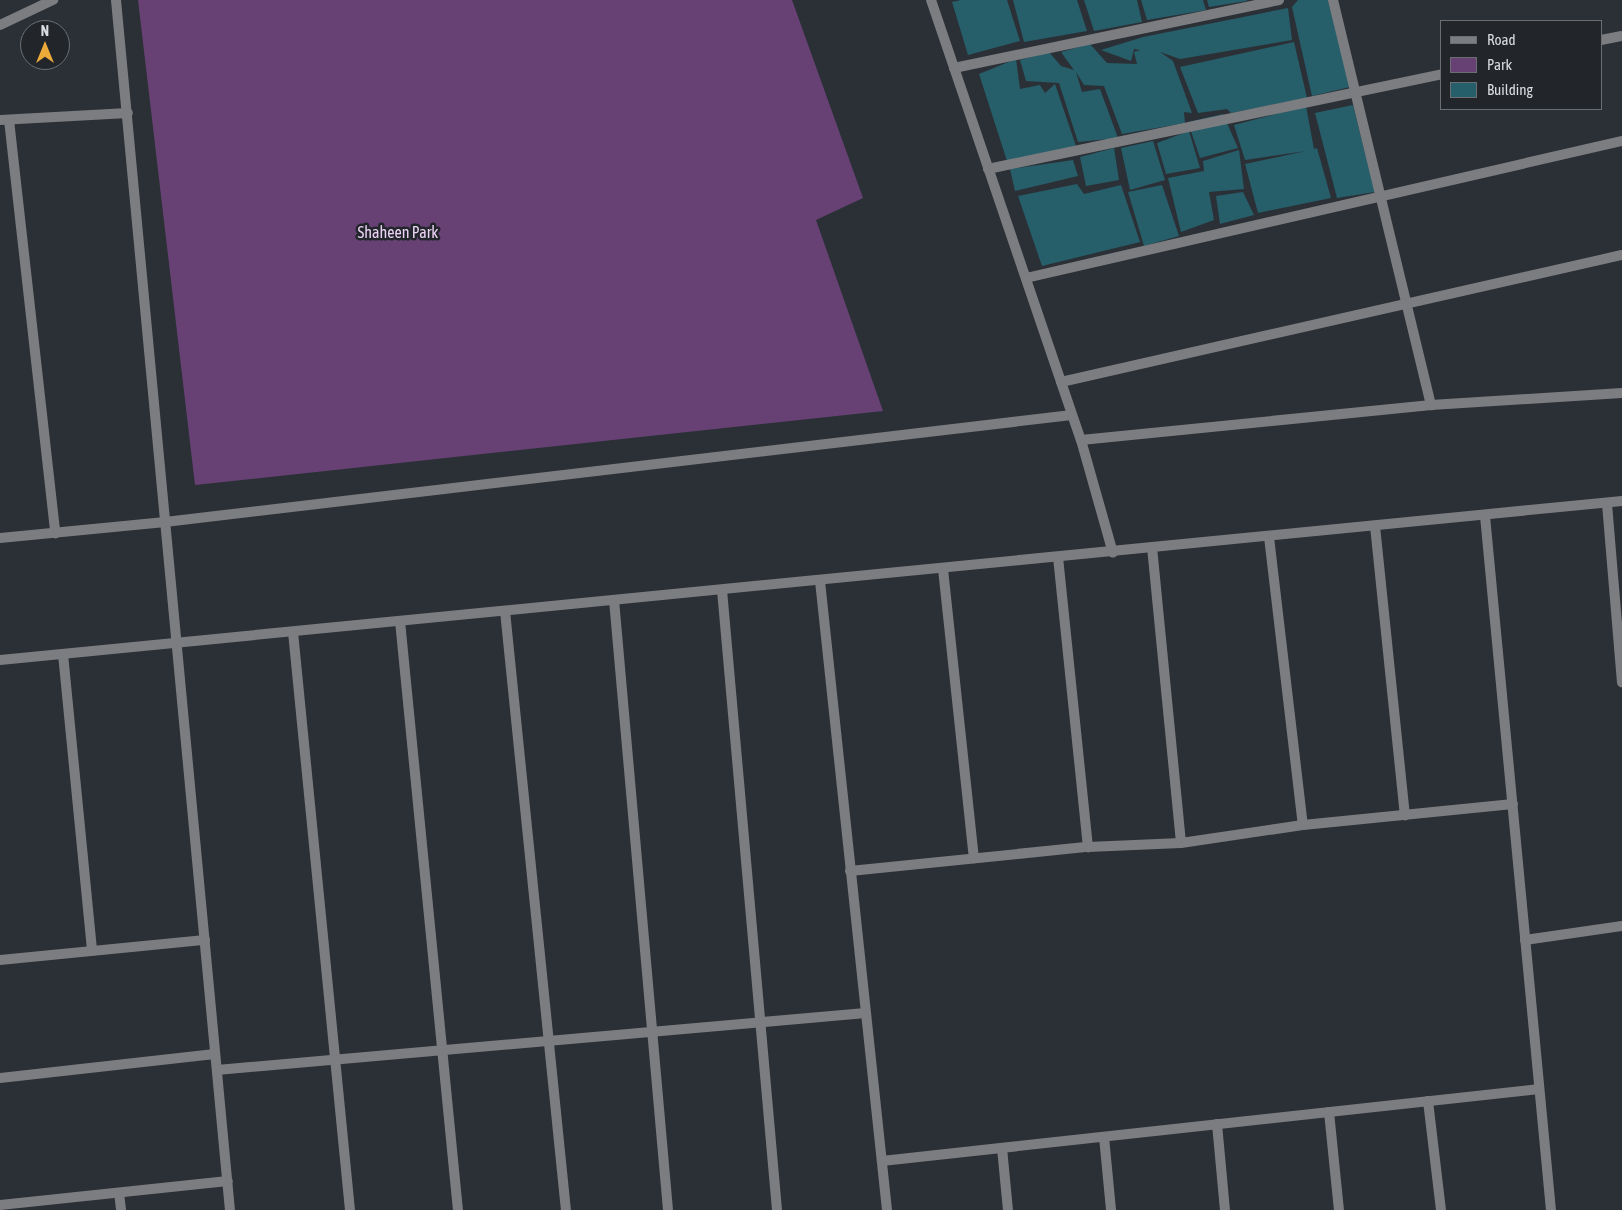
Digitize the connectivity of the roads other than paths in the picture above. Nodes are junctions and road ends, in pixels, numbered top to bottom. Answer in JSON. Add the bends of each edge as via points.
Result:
{"nodes":[{"id":1,"x":54,"y":0,"type":"edge"},
{"id":2,"x":116,"y":0,"type":"edge"},
{"id":3,"x":931,"y":0,"type":"edge"},
{"id":4,"x":1279,"y":0,"type":"edge"},
{"id":5,"x":1333,"y":0,"type":"edge"},
{"id":6,"x":0,"y":25,"type":"edge"},
{"id":7,"x":1622,"y":36,"type":"edge"},
{"id":8,"x":1602,"y":40,"type":"edge"},
{"id":9,"x":954,"y":68,"type":"junction"},
{"id":10,"x":1440,"y":74,"type":"edge"},
{"id":11,"x":1356,"y":92,"type":"junction"},
{"id":12,"x":128,"y":113,"type":"junction"},
{"id":13,"x":5,"y":120,"type":"edge"},
{"id":14,"x":1622,"y":141,"type":"edge"},
{"id":15,"x":988,"y":169,"type":"junction"},
{"id":16,"x":1381,"y":196,"type":"junction"},
{"id":17,"x":1622,"y":255,"type":"edge"},
{"id":18,"x":1026,"y":278,"type":"junction"},
{"id":19,"x":1407,"y":304,"type":"junction"},
{"id":20,"x":1061,"y":382,"type":"junction"},
{"id":21,"x":1622,"y":393,"type":"edge"},
{"id":22,"x":1431,"y":406,"type":"junction"},
{"id":23,"x":1072,"y":415,"type":"junction"},
{"id":24,"x":1081,"y":440,"type":"junction"},
{"id":25,"x":1622,"y":501,"type":"edge"},
{"id":26,"x":1607,"y":504,"type":"junction"},
{"id":27,"x":1485,"y":516,"type":"junction"},
{"id":28,"x":165,"y":522,"type":"junction"},
{"id":29,"x":1375,"y":526,"type":"junction"},
{"id":30,"x":55,"y":533,"type":"junction"},
{"id":31,"x":1270,"y":537,"type":"junction"},
{"id":32,"x":0,"y":538,"type":"edge"},
{"id":33,"x":1152,"y":548,"type":"junction"},
{"id":34,"x":1113,"y":553,"type":"junction"},
{"id":35,"x":1058,"y":557,"type":"junction"},
{"id":36,"x":943,"y":568,"type":"junction"},
{"id":37,"x":820,"y":581,"type":"junction"},
{"id":38,"x":722,"y":590,"type":"junction"},
{"id":39,"x":614,"y":600,"type":"junction"},
{"id":40,"x":505,"y":611,"type":"junction"},
{"id":41,"x":400,"y":621,"type":"junction"},
{"id":42,"x":293,"y":632,"type":"junction"},
{"id":43,"x":177,"y":644,"type":"junction"},
{"id":44,"x":63,"y":654,"type":"junction"},
{"id":45,"x":0,"y":660,"type":"edge"},
{"id":46,"x":1622,"y":682,"type":"edge"},
{"id":47,"x":1512,"y":804,"type":"junction"},
{"id":48,"x":1405,"y":815,"type":"junction"},
{"id":49,"x":1303,"y":825,"type":"junction"},
{"id":50,"x":1181,"y":843,"type":"junction"},
{"id":51,"x":1088,"y":847,"type":"junction"},
{"id":52,"x":974,"y":858,"type":"junction"},
{"id":53,"x":850,"y":871,"type":"junction"},
{"id":54,"x":1622,"y":926,"type":"edge"},
{"id":55,"x":205,"y":940,"type":"junction"},
{"id":56,"x":1526,"y":940,"type":"junction"},
{"id":57,"x":92,"y":951,"type":"junction"},
{"id":58,"x":0,"y":960,"type":"edge"},
{"id":59,"x":866,"y":1013,"type":"junction"},
{"id":60,"x":760,"y":1024,"type":"junction"},
{"id":61,"x":652,"y":1032,"type":"junction"},
{"id":62,"x":549,"y":1041,"type":"junction"},
{"id":63,"x":444,"y":1050,"type":"junction"},
{"id":64,"x":216,"y":1054,"type":"junction"},
{"id":65,"x":334,"y":1060,"type":"junction"},
{"id":66,"x":217,"y":1070,"type":"junction"},
{"id":67,"x":0,"y":1078,"type":"edge"},
{"id":68,"x":1539,"y":1088,"type":"junction"},
{"id":69,"x":1428,"y":1101,"type":"junction"},
{"id":70,"x":1329,"y":1112,"type":"junction"},
{"id":71,"x":1217,"y":1124,"type":"junction"},
{"id":72,"x":1104,"y":1136,"type":"junction"},
{"id":73,"x":1002,"y":1148,"type":"junction"},
{"id":74,"x":882,"y":1161,"type":"junction"},
{"id":75,"x":228,"y":1181,"type":"junction"},
{"id":76,"x":119,"y":1193,"type":"junction"},
{"id":77,"x":1,"y":1207,"type":"edge"},
{"id":78,"x":121,"y":1210,"type":"edge"},
{"id":79,"x":230,"y":1210,"type":"edge"},
{"id":80,"x":350,"y":1210,"type":"edge"},
{"id":81,"x":458,"y":1210,"type":"edge"},
{"id":82,"x":566,"y":1210,"type":"edge"},
{"id":83,"x":668,"y":1210,"type":"edge"},
{"id":84,"x":777,"y":1210,"type":"edge"},
{"id":85,"x":887,"y":1210,"type":"edge"},
{"id":86,"x":1008,"y":1210,"type":"edge"},
{"id":87,"x":1111,"y":1210,"type":"edge"},
{"id":88,"x":1225,"y":1210,"type":"edge"},
{"id":89,"x":1339,"y":1210,"type":"edge"},
{"id":90,"x":1441,"y":1210,"type":"edge"},
{"id":91,"x":1551,"y":1210,"type":"edge"}],
"edges":[{"from":1,"to":6,"type":"street"},
{"from":2,"to":12,"type":"street"},
{"from":3,"to":9,"type":"street"},
{"from":4,"to":9,"type":"street"},
{"from":5,"to":11,"type":"street"},
{"from":7,"to":8,"type":"street"},
{"from":9,"to":15,"type":"street"},
{"from":10,"to":11,"type":"street"},
{"from":11,"to":15,"type":"street"},
{"from":11,"to":16,"type":"street"},
{"from":12,"to":13,"type":"street"},
{"from":12,"to":28,"type":"street"},
{"from":13,"to":30,"type":"street"},
{"from":14,"to":16,"type":"street"},
{"from":15,"to":18,"type":"street"},
{"from":16,"to":18,"type":"street"},
{"from":16,"to":19,"type":"street"},
{"from":17,"to":19,"type":"street"},
{"from":18,"to":20,"type":"street"},
{"from":19,"to":20,"type":"street"},
{"from":19,"to":22,"type":"street"},
{"from":20,"to":23,"type":"street"},
{"from":21,"to":22,"type":"street"},
{"from":22,"to":24,"type":"street"},
{"from":23,"to":24,"type":"street"},
{"from":23,"to":28,"type":"street"},
{"from":24,"to":34,"type":"street"},
{"from":25,"to":26,"type":"street"},
{"from":26,"to":27,"type":"street"},
{"from":26,"to":46,"type":"street"},
{"from":27,"to":29,"type":"street"},
{"from":27,"to":47,"type":"street"},
{"from":28,"to":30,"type":"street"},
{"from":28,"to":43,"type":"street"},
{"from":29,"to":31,"type":"street"},
{"from":29,"to":48,"type":"street"},
{"from":30,"to":32,"type":"street"},
{"from":31,"to":33,"type":"street"},
{"from":31,"to":49,"type":"street"},
{"from":33,"to":34,"type":"street"},
{"from":33,"to":50,"type":"street"},
{"from":34,"to":35,"type":"street"},
{"from":35,"to":36,"type":"street"},
{"from":35,"to":51,"type":"street"},
{"from":36,"to":37,"type":"street"},
{"from":36,"to":52,"type":"street"},
{"from":37,"to":38,"type":"street"},
{"from":37,"to":53,"type":"street"},
{"from":38,"to":39,"type":"street"},
{"from":38,"to":60,"type":"street"},
{"from":39,"to":40,"type":"street"},
{"from":39,"to":61,"type":"street"},
{"from":40,"to":41,"type":"street"},
{"from":40,"to":62,"type":"street"},
{"from":41,"to":42,"type":"street"},
{"from":41,"to":63,"type":"street"},
{"from":42,"to":43,"type":"street"},
{"from":42,"to":65,"type":"street"},
{"from":43,"to":44,"type":"street"},
{"from":43,"to":55,"type":"street"},
{"from":44,"to":45,"type":"street"},
{"from":44,"to":57,"type":"street"},
{"from":47,"to":48,"type":"street"},
{"from":47,"to":56,"type":"street"},
{"from":48,"to":49,"type":"street"},
{"from":49,"to":50,"type":"street"},
{"from":50,"to":51,"type":"street"},
{"from":51,"to":52,"type":"street"},
{"from":52,"to":53,"type":"street"},
{"from":53,"to":59,"type":"street"},
{"from":54,"to":56,"type":"street"},
{"from":55,"to":57,"type":"street"},
{"from":55,"to":64,"type":"street"},
{"from":56,"to":68,"type":"street"},
{"from":57,"to":58,"type":"street"},
{"from":59,"to":60,"type":"street"},
{"from":59,"to":74,"type":"street"},
{"from":60,"to":61,"type":"street"},
{"from":60,"to":84,"type":"street"},
{"from":61,"to":62,"type":"street"},
{"from":61,"to":83,"type":"street"},
{"from":62,"to":63,"type":"street"},
{"from":62,"to":82,"type":"street"},
{"from":63,"to":65,"type":"street"},
{"from":63,"to":81,"type":"street"},
{"from":64,"to":66,"type":"street"},
{"from":64,"to":67,"type":"street"},
{"from":65,"to":66,"type":"street"},
{"from":65,"to":80,"type":"street"},
{"from":66,"to":75,"type":"street"},
{"from":68,"to":69,"type":"street"},
{"from":68,"to":91,"type":"street"},
{"from":69,"to":70,"type":"street"},
{"from":69,"to":90,"type":"street"},
{"from":70,"to":71,"type":"street"},
{"from":70,"to":89,"type":"street"},
{"from":71,"to":72,"type":"street"},
{"from":71,"to":88,"type":"street"},
{"from":72,"to":73,"type":"street"},
{"from":72,"to":87,"type":"street"},
{"from":73,"to":74,"type":"street"},
{"from":73,"to":86,"type":"street"},
{"from":74,"to":85,"type":"street"},
{"from":75,"to":76,"type":"street"},
{"from":75,"to":79,"type":"street"},
{"from":76,"to":77,"type":"street"},
{"from":76,"to":78,"type":"street"}]}
